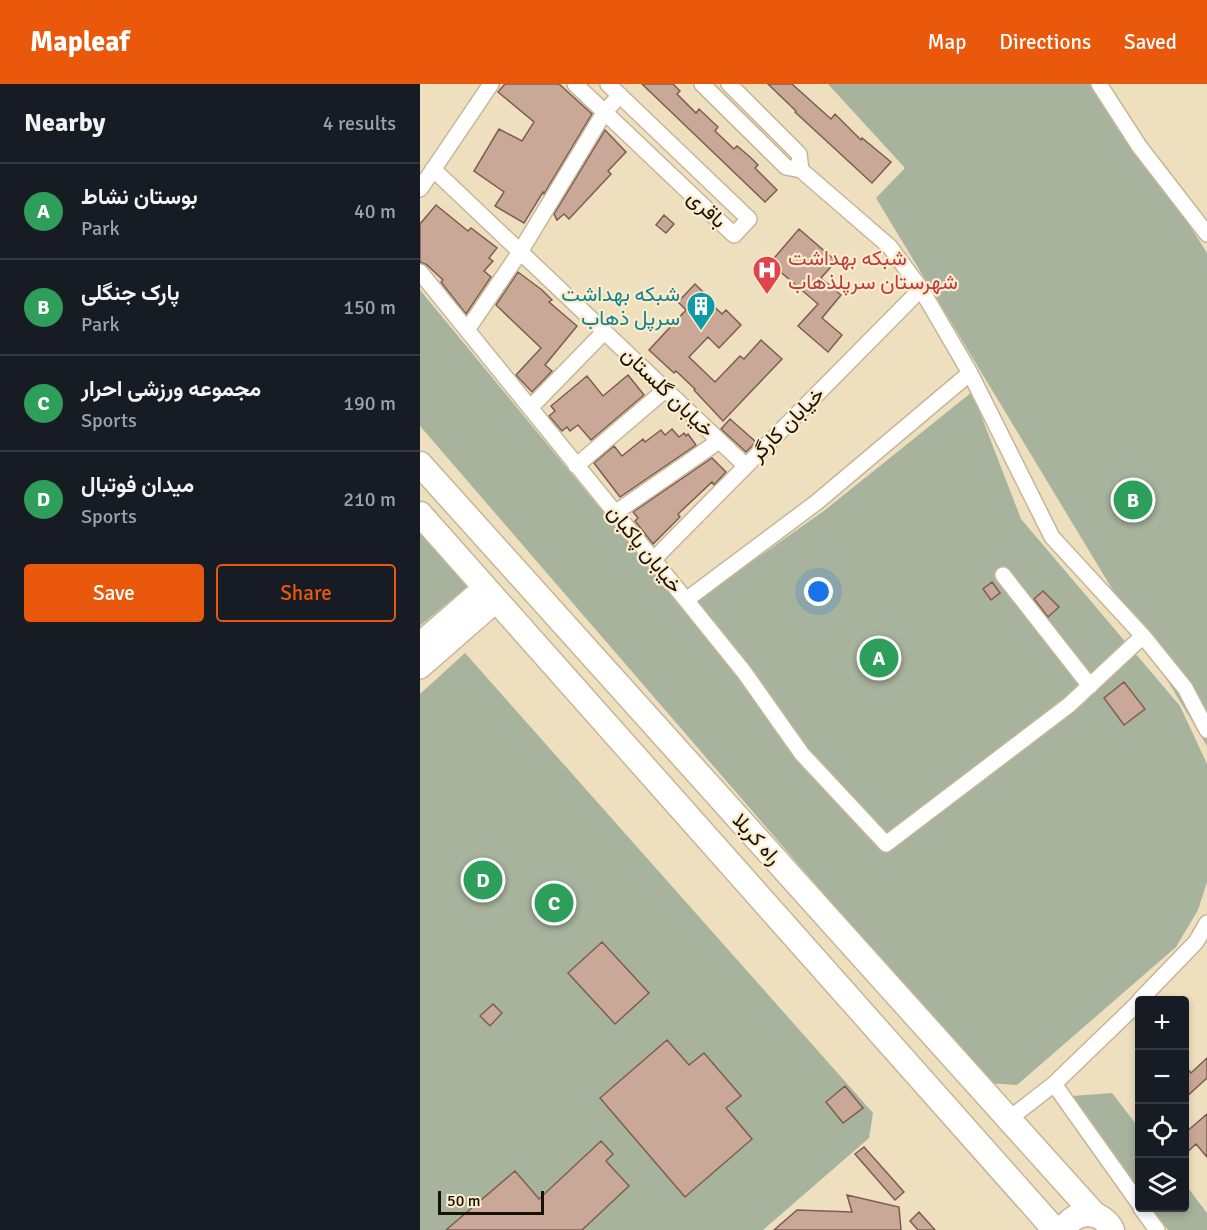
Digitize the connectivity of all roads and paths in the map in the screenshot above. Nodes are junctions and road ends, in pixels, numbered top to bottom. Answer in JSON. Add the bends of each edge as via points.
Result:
{"nodes":[{"id":1,"x":491,"y":84,"type":"edge"},
{"id":2,"x":575,"y":84,"type":"edge"},
{"id":3,"x":608,"y":84,"type":"edge"},
{"id":4,"x":702,"y":84,"type":"edge"},
{"id":5,"x":729,"y":84,"type":"edge"},
{"id":6,"x":1098,"y":84,"type":"edge"},
{"id":7,"x":620,"y":95,"type":"junction"},
{"id":8,"x":604,"y":113,"type":"junction"},
{"id":9,"x":433,"y":169,"type":"junction"},
{"id":10,"x":801,"y":170,"type":"junction"},
{"id":11,"x":420,"y":189,"type":"edge"},
{"id":12,"x":1207,"y":234,"type":"edge"},
{"id":13,"x":520,"y":252,"type":"junction"},
{"id":14,"x":420,"y":272,"type":"edge"},
{"id":15,"x":921,"y":289,"type":"junction"},
{"id":16,"x":467,"y":330,"type":"junction"},
{"id":17,"x":604,"y":332,"type":"junction"},
{"id":18,"x":970,"y":373,"type":"junction"},
{"id":19,"x":665,"y":390,"type":"junction"},
{"id":20,"x":530,"y":408,"type":"junction"},
{"id":21,"x":719,"y":441,"type":"junction"},
{"id":22,"x":420,"y":464,"type":"edge"},
{"id":23,"x":576,"y":466,"type":"junction"},
{"id":24,"x":746,"y":466,"type":"junction"},
{"id":25,"x":615,"y":513,"type":"junction"},
{"id":26,"x":420,"y":514,"type":"edge"},
{"id":27,"x":653,"y":560,"type":"junction"},
{"id":28,"x":1003,"y":575,"type":"dead end"},
{"id":29,"x":490,"y":592,"type":"junction"},
{"id":30,"x":686,"y":600,"type":"junction"},
{"id":31,"x":1143,"y":636,"type":"junction"},
{"id":32,"x":420,"y":643,"type":"edge"},
{"id":33,"x":420,"y":668,"type":"edge"},
{"id":34,"x":1089,"y":686,"type":"junction"},
{"id":35,"x":1207,"y":730,"type":"edge"},
{"id":36,"x":1207,"y":923,"type":"edge"},
{"id":37,"x":1145,"y":996,"type":"edge"},
{"id":38,"x":1135,"y":1006,"type":"edge"},
{"id":39,"x":1054,"y":1084,"type":"junction"},
{"id":40,"x":1009,"y":1119,"type":"junction"},
{"id":41,"x":1135,"y":1199,"type":"edge"},
{"id":42,"x":1144,"y":1212,"type":"edge"},
{"id":43,"x":1103,"y":1222,"type":"edge"},
{"id":44,"x":1055,"y":1230,"type":"edge"},
{"id":45,"x":1063,"y":1230,"type":"edge"},
{"id":46,"x":1157,"y":1230,"type":"edge"}],
"edges":[{"from":1,"to":9,"type":"street"},
{"from":2,"to":8,"type":"street","name":"باقری"},
{"from":3,"to":7,"type":"street","name":"باقری"},
{"from":4,"to":10,"type":"street","via":[[786,167]]},
{"from":5,"to":10,"type":"street","via":[[799,154]]},
{"from":6,"to":12,"type":"street","via":[[1139,146]]},
{"from":7,"to":8,"type":"street"},
{"from":7,"to":8,"type":"street","name":"باقری","via":[[749,219],[734,235]]},
{"from":8,"to":13,"type":"street"},
{"from":9,"to":11,"type":"street"},
{"from":9,"to":13,"type":"street","name":"خیابان گلستان"},
{"from":10,"to":15,"type":"street","via":[[890,247]]},
{"from":13,"to":16,"type":"street"},
{"from":13,"to":17,"type":"street","name":"خیابان گلستان"},
{"from":14,"to":16,"type":"street","name":"خیابان پاکبان"},
{"from":15,"to":18,"type":"street"},
{"from":15,"to":24,"type":"street","name":"خیابان کارگر"},
{"from":16,"to":20,"type":"street","name":"خیابان پاکبان"},
{"from":17,"to":19,"type":"street","name":"خیابان گلستان"},
{"from":17,"to":20,"type":"street"},
{"from":18,"to":30,"type":"street","name":"خیابان پاکبان","via":[[817,502]]},
{"from":18,"to":31,"type":"street","via":[[1052,537]]},
{"from":19,"to":21,"type":"street","name":"خیابان گلستان"},
{"from":19,"to":23,"type":"street"},
{"from":20,"to":23,"type":"street","name":"خیابان پاکبان"},
{"from":21,"to":24,"type":"street","name":"خیابان گلستان"},
{"from":21,"to":25,"type":"street"},
{"from":22,"to":40,"type":"main road","name":"راه کربلا"},
{"from":23,"to":25,"type":"street","name":"خیابان پاکبان"},
{"from":24,"to":27,"type":"street","name":"خیابان کارگر"},
{"from":25,"to":27,"type":"street","name":"خیابان پاکبان"},
{"from":26,"to":29,"type":"main road","name":"راه کربلا"},
{"from":27,"to":30,"type":"street","name":"خیابان پاکبان"},
{"from":28,"to":34,"type":"street"},
{"from":29,"to":32,"type":"street","via":[[482,589]]},
{"from":29,"to":33,"type":"street","via":[[491,606]]},
{"from":29,"to":44,"type":"main road","name":"راه کربلا"},
{"from":30,"to":34,"type":"street","via":[[744,672],[802,754],[886,844]]},
{"from":31,"to":34,"type":"street"},
{"from":31,"to":35,"type":"street","via":[[1185,688]]},
{"from":36,"to":37,"type":"street","via":[[1196,942]]},
{"from":38,"to":39,"type":"street"},
{"from":39,"to":40,"type":"street"},
{"from":39,"to":41,"type":"street"},
{"from":40,"to":43,"type":"main road","name":"راه کربلا"},
{"from":42,"to":46,"type":"street"},
{"from":43,"to":45,"type":"main road","via":[[1077,1216]]}]}
